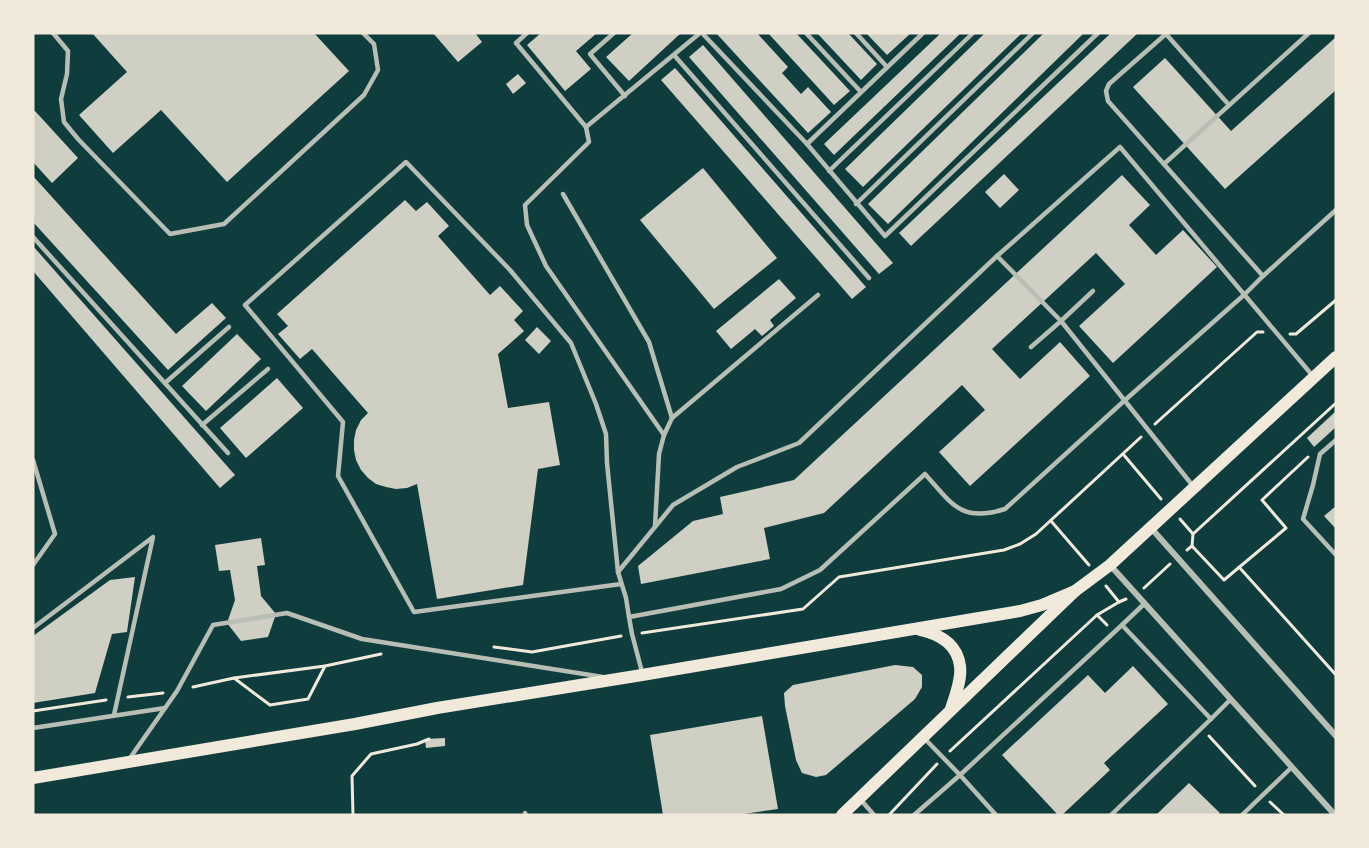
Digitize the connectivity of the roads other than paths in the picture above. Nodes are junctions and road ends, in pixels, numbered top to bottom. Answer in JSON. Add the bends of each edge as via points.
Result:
{"nodes":[{"id":1,"x":54,"y":33,"type":"edge"},
{"id":2,"x":363,"y":33,"type":"edge"},
{"id":3,"x":527,"y":33,"type":"edge"},
{"id":4,"x":614,"y":33,"type":"edge"},
{"id":5,"x":701,"y":33,"type":"edge"},
{"id":6,"x":806,"y":33,"type":"edge"},
{"id":7,"x":856,"y":33,"type":"edge"},
{"id":8,"x":923,"y":33,"type":"edge"},
{"id":9,"x":973,"y":33,"type":"edge"},
{"id":10,"x":1033,"y":33,"type":"edge"},
{"id":11,"x":1098,"y":33,"type":"edge"},
{"id":12,"x":1166,"y":33,"type":"edge"},
{"id":13,"x":1309,"y":33,"type":"edge"},
{"id":14,"x":674,"y":55,"type":"junction"},
{"id":15,"x":887,"y":67,"type":"junction"},
{"id":16,"x":861,"y":92,"type":"junction"},
{"id":17,"x":625,"y":96,"type":"junction"},
{"id":18,"x":1229,"y":105,"type":"junction"},
{"id":19,"x":586,"y":127,"type":"junction"},
{"id":20,"x":807,"y":144,"type":"junction"},
{"id":21,"x":1164,"y":164,"type":"junction"},
{"id":22,"x":829,"y":171,"type":"junction"},
{"id":23,"x":563,"y":194,"type":"dead end"},
{"id":24,"x":856,"y":204,"type":"junction"},
{"id":25,"x":1336,"y":210,"type":"edge"},
{"id":26,"x":33,"y":237,"type":"edge"},
{"id":27,"x":997,"y":256,"type":"junction"},
{"id":28,"x":1263,"y":276,"type":"junction"},
{"id":29,"x":869,"y":278,"type":"dead end"},
{"id":30,"x":1093,"y":291,"type":"dead end"},
{"id":31,"x":1245,"y":294,"type":"junction"},
{"id":32,"x":818,"y":295,"type":"dead end"},
{"id":33,"x":1061,"y":321,"type":"junction"},
{"id":34,"x":229,"y":327,"type":"dead end"},
{"id":35,"x":1031,"y":347,"type":"dead end"},
{"id":36,"x":1336,"y":357,"type":"edge"},
{"id":37,"x":268,"y":369,"type":"dead end"},
{"id":38,"x":1314,"y":377,"type":"junction"},
{"id":39,"x":165,"y":383,"type":"junction"},
{"id":40,"x":1124,"y":401,"type":"junction"},
{"id":41,"x":672,"y":418,"type":"junction"},
{"id":42,"x":202,"y":425,"type":"junction"},
{"id":43,"x":664,"y":435,"type":"junction"},
{"id":44,"x":1336,"y":440,"type":"edge"},
{"id":45,"x":228,"y":453,"type":"dead end"},
{"id":46,"x":33,"y":460,"type":"edge"},
{"id":47,"x":1195,"y":488,"type":"junction"},
{"id":48,"x":656,"y":526,"type":"junction"},
{"id":49,"x":1151,"y":528,"type":"junction"},
{"id":50,"x":1336,"y":555,"type":"edge"},
{"id":51,"x":33,"y":565,"type":"edge"},
{"id":52,"x":1110,"y":565,"type":"junction"},
{"id":53,"x":618,"y":572,"type":"junction"},
{"id":54,"x":621,"y":584,"type":"junction"},
{"id":55,"x":1075,"y":591,"type":"junction"},
{"id":56,"x":1144,"y":604,"type":"junction"},
{"id":57,"x":629,"y":617,"type":"junction"},
{"id":58,"x":1122,"y":625,"type":"junction"},
{"id":59,"x":33,"y":628,"type":"edge"},
{"id":60,"x":913,"y":628,"type":"junction"},
{"id":61,"x":642,"y":675,"type":"junction"},
{"id":62,"x":615,"y":679,"type":"junction"},
{"id":63,"x":1230,"y":700,"type":"junction"},
{"id":64,"x":165,"y":708,"type":"junction"},
{"id":65,"x":951,"y":710,"type":"junction"},
{"id":66,"x":114,"y":715,"type":"junction"},
{"id":67,"x":1211,"y":719,"type":"junction"},
{"id":68,"x":33,"y":728,"type":"edge"},
{"id":69,"x":1336,"y":736,"type":"edge"},
{"id":70,"x":923,"y":737,"type":"junction"},
{"id":71,"x":128,"y":762,"type":"junction"},
{"id":72,"x":1292,"y":767,"type":"junction"},
{"id":73,"x":960,"y":775,"type":"junction"},
{"id":74,"x":33,"y":778,"type":"edge"},
{"id":75,"x":859,"y":798,"type":"junction"},
{"id":76,"x":842,"y":815,"type":"edge"},
{"id":77,"x":874,"y":815,"type":"edge"},
{"id":78,"x":914,"y":815,"type":"edge"},
{"id":79,"x":996,"y":815,"type":"edge"},
{"id":80,"x":1111,"y":815,"type":"edge"},
{"id":81,"x":1242,"y":815,"type":"edge"},
{"id":82,"x":1335,"y":815,"type":"edge"}],
"edges":[{"from":1,"to":2,"type":"lane","via":[[68,51],[61,99],[64,122],[170,234],[224,224],[364,95],[378,70],[374,44]]},
{"from":3,"to":19,"type":"lane","via":[[516,43]]},
{"from":4,"to":17,"type":"lane","via":[[590,54]]},
{"from":5,"to":14,"type":"lane"},
{"from":5,"to":20,"type":"lane"},
{"from":6,"to":16,"type":"lane"},
{"from":7,"to":15,"type":"lane"},
{"from":8,"to":15,"type":"lane"},
{"from":9,"to":22,"type":"lane"},
{"from":10,"to":24,"type":"lane"},
{"from":11,"to":24,"type":"lane","via":[[885,236]]},
{"from":12,"to":18,"type":"lane"},
{"from":12,"to":21,"type":"lane","via":[[1108,84],[1106,92],[1108,101]]},
{"from":13,"to":18,"type":"lane"},
{"from":14,"to":17,"type":"lane"},
{"from":14,"to":29,"type":"lane"},
{"from":15,"to":16,"type":"lane"},
{"from":16,"to":20,"type":"lane"},
{"from":17,"to":19,"type":"lane"},
{"from":18,"to":21,"type":"lane"},
{"from":19,"to":43,"type":"lane","via":[[589,142],[525,205],[527,225],[546,266]]},
{"from":20,"to":22,"type":"lane"},
{"from":21,"to":28,"type":"lane"},
{"from":22,"to":24,"type":"lane"},
{"from":23,"to":41,"type":"lane","via":[[649,342]]},
{"from":25,"to":28,"type":"lane"},
{"from":26,"to":39,"type":"lane"},
{"from":27,"to":31,"type":"lane","via":[[1120,147]]},
{"from":27,"to":33,"type":"lane"},
{"from":27,"to":48,"type":"lane","via":[[799,443],[737,467],[673,505]]},
{"from":28,"to":31,"type":"lane"},
{"from":30,"to":33,"type":"lane"},
{"from":31,"to":38,"type":"lane"},
{"from":31,"to":40,"type":"lane"},
{"from":32,"to":41,"type":"lane"},
{"from":33,"to":35,"type":"lane"},
{"from":33,"to":40,"type":"lane"},
{"from":34,"to":39,"type":"lane"},
{"from":36,"to":38,"type":"main road"},
{"from":37,"to":42,"type":"lane"},
{"from":38,"to":47,"type":"main road"},
{"from":39,"to":42,"type":"lane"},
{"from":40,"to":47,"type":"lane"},
{"from":40,"to":57,"type":"lane","via":[[1005,509],[980,515],[956,508],[925,474],[820,570],[781,589]]},
{"from":41,"to":43,"type":"lane"},
{"from":42,"to":45,"type":"lane"},
{"from":43,"to":48,"type":"lane","via":[[659,454]]},
{"from":44,"to":50,"type":"lane","via":[[1320,454],[1303,519]]},
{"from":46,"to":51,"type":"lane","via":[[55,534]]},
{"from":47,"to":49,"type":"main road"},
{"from":48,"to":53,"type":"lane"},
{"from":49,"to":52,"type":"main road"},
{"from":49,"to":69,"type":"street"},
{"from":52,"to":55,"type":"main road"},
{"from":52,"to":56,"type":"street"},
{"from":53,"to":54,"type":"lane"},
{"from":53,"to":54,"type":"lane","via":[[606,434],[571,343],[510,270],[406,162],[245,305],[343,422],[338,476],[414,612]]},
{"from":54,"to":57,"type":"lane"},
{"from":55,"to":60,"type":"main road","via":[[1020,611]]},
{"from":55,"to":65,"type":"main road"},
{"from":56,"to":58,"type":"lane"},
{"from":56,"to":63,"type":"street"},
{"from":57,"to":61,"type":"lane"},
{"from":58,"to":67,"type":"lane"},
{"from":58,"to":73,"type":"lane"},
{"from":59,"to":66,"type":"lane","via":[[153,537]]},
{"from":60,"to":61,"type":"main road"},
{"from":60,"to":65,"type":"main road","via":[[935,634],[955,651],[961,666]]},
{"from":61,"to":62,"type":"main road"},
{"from":62,"to":64,"type":"lane","via":[[362,639],[287,613],[213,625]]},
{"from":62,"to":71,"type":"main road"},
{"from":63,"to":67,"type":"lane"},
{"from":63,"to":72,"type":"street"},
{"from":64,"to":66,"type":"lane"},
{"from":64,"to":71,"type":"lane"},
{"from":65,"to":70,"type":"main road"},
{"from":66,"to":68,"type":"lane"},
{"from":67,"to":80,"type":"lane"},
{"from":70,"to":73,"type":"lane"},
{"from":70,"to":75,"type":"main road"},
{"from":71,"to":74,"type":"main road"},
{"from":72,"to":81,"type":"lane"},
{"from":72,"to":82,"type":"street"},
{"from":73,"to":78,"type":"lane"},
{"from":73,"to":79,"type":"lane"},
{"from":75,"to":76,"type":"main road"},
{"from":75,"to":77,"type":"lane"}]}
